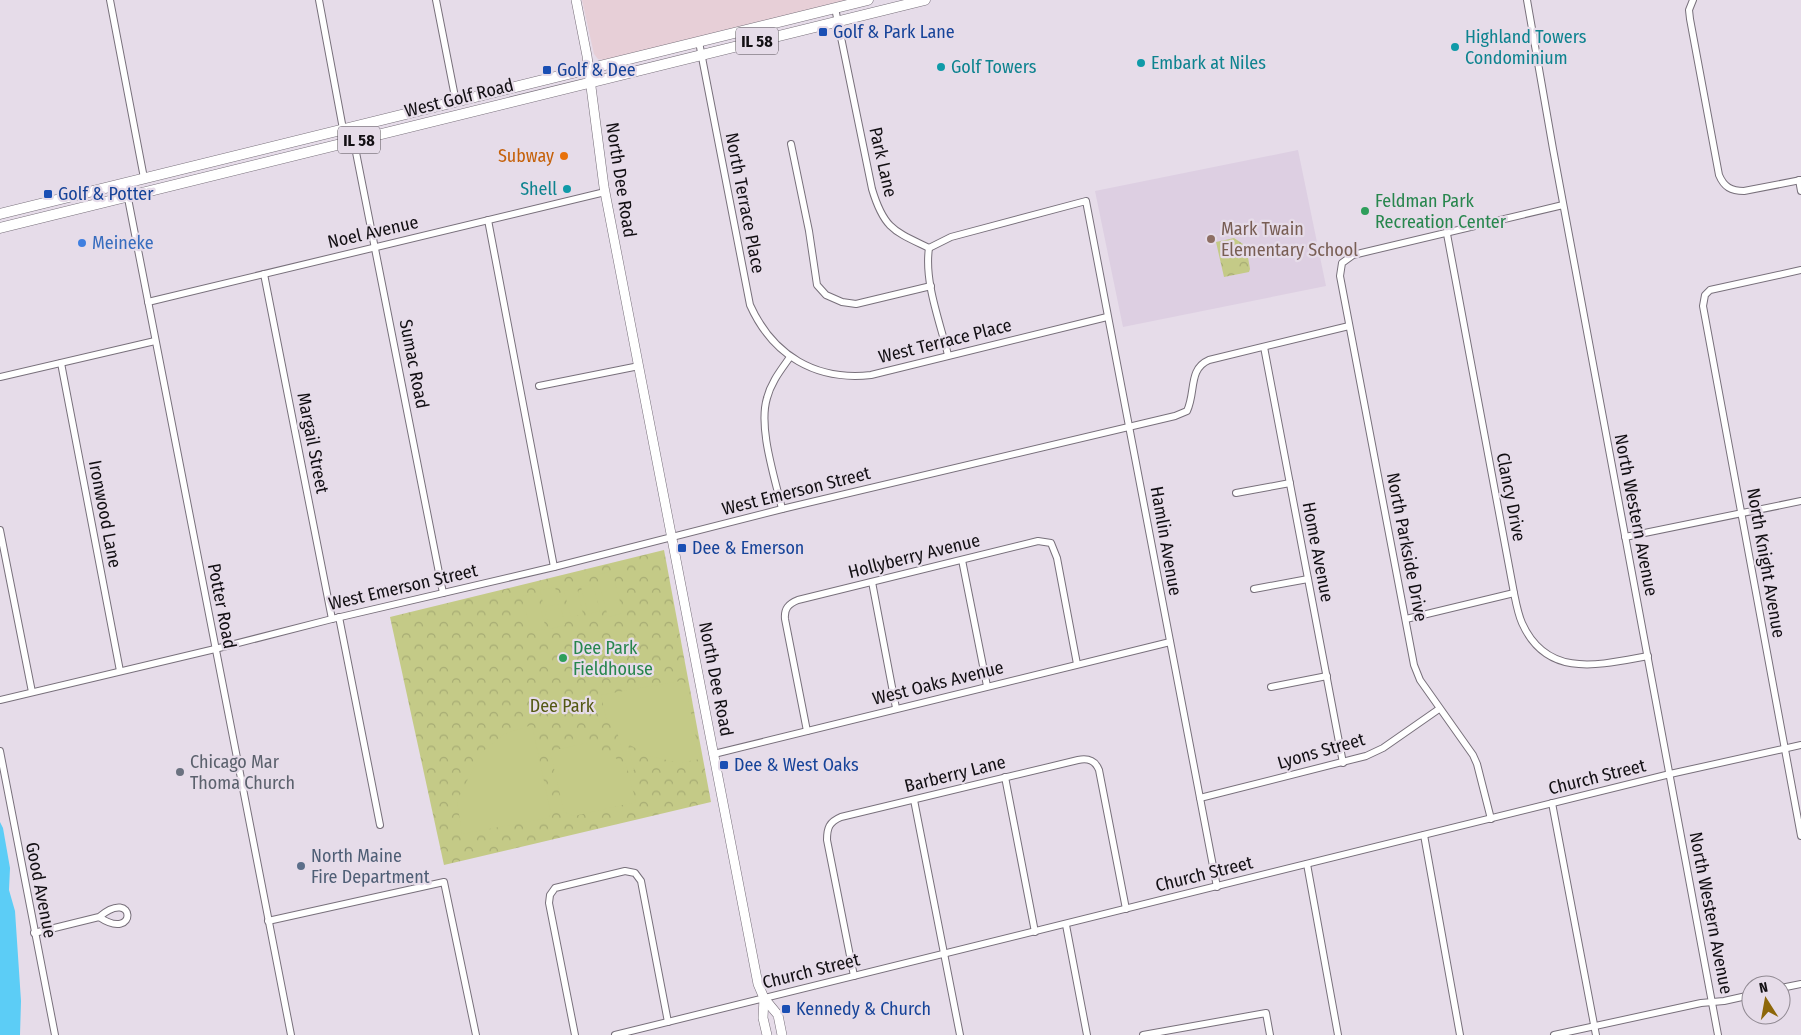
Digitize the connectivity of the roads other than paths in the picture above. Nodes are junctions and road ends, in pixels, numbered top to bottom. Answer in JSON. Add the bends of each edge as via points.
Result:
{"nodes":[{"id":1,"x":110,"y":0,"type":"edge"},
{"id":2,"x":318,"y":0,"type":"edge"},
{"id":3,"x":436,"y":0,"type":"edge"},
{"id":4,"x":576,"y":0,"type":"edge"},
{"id":5,"x":868,"y":0,"type":"edge"},
{"id":6,"x":925,"y":0,"type":"edge"},
{"id":7,"x":1527,"y":0,"type":"edge"},
{"id":8,"x":1693,"y":0,"type":"edge"},
{"id":9,"x":835,"y":8,"type":"junction"},
{"id":10,"x":838,"y":22,"type":"junction"},
{"id":11,"x":699,"y":42,"type":"junction"},
{"id":12,"x":701,"y":55,"type":"junction"},
{"id":13,"x":588,"y":69,"type":"junction"},
{"id":14,"x":590,"y":82,"type":"junction"},
{"id":15,"x":456,"y":102,"type":"junction"},
{"id":16,"x":348,"y":128,"type":"junction"},
{"id":17,"x":354,"y":141,"type":"junction"},
{"id":18,"x":791,"y":144,"type":"dead end"},
{"id":19,"x":144,"y":178,"type":"junction"},
{"id":20,"x":1800,"y":180,"type":"edge"},
{"id":21,"x":125,"y":183,"type":"junction"},
{"id":22,"x":1801,"y":191,"type":"edge"},
{"id":23,"x":605,"y":192,"type":"junction"},
{"id":24,"x":128,"y":196,"type":"junction"},
{"id":25,"x":1563,"y":205,"type":"junction"},
{"id":26,"x":0,"y":214,"type":"edge"},
{"id":27,"x":488,"y":220,"type":"junction"},
{"id":28,"x":0,"y":228,"type":"edge"},
{"id":29,"x":1447,"y":234,"type":"junction"},
{"id":30,"x":376,"y":247,"type":"junction"},
{"id":31,"x":929,"y":248,"type":"junction"},
{"id":32,"x":1801,"y":270,"type":"edge"},
{"id":33,"x":264,"y":274,"type":"junction"},
{"id":34,"x":931,"y":286,"type":"junction"},
{"id":35,"x":148,"y":302,"type":"junction"},
{"id":36,"x":1107,"y":317,"type":"junction"},
{"id":37,"x":1349,"y":326,"type":"junction"},
{"id":38,"x":155,"y":341,"type":"junction"},
{"id":39,"x":1264,"y":347,"type":"junction"},
{"id":40,"x":948,"y":355,"type":"junction"},
{"id":41,"x":790,"y":357,"type":"junction"},
{"id":42,"x":61,"y":363,"type":"junction"},
{"id":43,"x":639,"y":366,"type":"junction"},
{"id":44,"x":0,"y":377,"type":"edge"},
{"id":45,"x":539,"y":386,"type":"dead end"},
{"id":46,"x":1130,"y":427,"type":"junction"},
{"id":47,"x":1290,"y":483,"type":"junction"},
{"id":48,"x":1236,"y":493,"type":"dead end"},
{"id":49,"x":1801,"y":502,"type":"edge"},
{"id":50,"x":782,"y":510,"type":"junction"},
{"id":51,"x":1741,"y":513,"type":"junction"},
{"id":52,"x":0,"y":530,"type":"edge"},
{"id":53,"x":1625,"y":536,"type":"junction"},
{"id":54,"x":672,"y":537,"type":"junction"},
{"id":55,"x":962,"y":560,"type":"junction"},
{"id":56,"x":554,"y":567,"type":"junction"},
{"id":57,"x":1308,"y":579,"type":"junction"},
{"id":58,"x":872,"y":582,"type":"junction"},
{"id":59,"x":1254,"y":589,"type":"dead end"},
{"id":60,"x":443,"y":593,"type":"junction"},
{"id":61,"x":1514,"y":593,"type":"junction"},
{"id":62,"x":340,"y":617,"type":"junction"},
{"id":63,"x":332,"y":618,"type":"junction"},
{"id":64,"x":1406,"y":619,"type":"junction"},
{"id":65,"x":1170,"y":642,"type":"junction"},
{"id":66,"x":215,"y":649,"type":"junction"},
{"id":67,"x":1648,"y":656,"type":"junction"},
{"id":68,"x":1077,"y":664,"type":"junction"},
{"id":69,"x":120,"y":671,"type":"junction"},
{"id":70,"x":1327,"y":676,"type":"junction"},
{"id":71,"x":987,"y":686,"type":"junction"},
{"id":72,"x":1271,"y":686,"type":"dead end"},
{"id":73,"x":32,"y":692,"type":"junction"},
{"id":74,"x":0,"y":700,"type":"edge"},
{"id":75,"x":896,"y":708,"type":"junction"},
{"id":76,"x":1439,"y":709,"type":"junction"},
{"id":77,"x":807,"y":731,"type":"junction"},
{"id":78,"x":1801,"y":745,"type":"edge"},
{"id":79,"x":1785,"y":748,"type":"junction"},
{"id":80,"x":0,"y":751,"type":"edge"},
{"id":81,"x":714,"y":754,"type":"junction"},
{"id":82,"x":1343,"y":763,"type":"junction"},
{"id":83,"x":1670,"y":774,"type":"junction"},
{"id":84,"x":1005,"y":777,"type":"junction"},
{"id":85,"x":1200,"y":798,"type":"junction"},
{"id":86,"x":914,"y":800,"type":"junction"},
{"id":87,"x":1552,"y":803,"type":"junction"},
{"id":88,"x":1491,"y":819,"type":"junction"},
{"id":89,"x":380,"y":825,"type":"dead end"},
{"id":90,"x":1424,"y":835,"type":"junction"},
{"id":91,"x":1801,"y":836,"type":"edge"},
{"id":92,"x":1307,"y":864,"type":"junction"},
{"id":93,"x":1217,"y":886,"type":"junction"},
{"id":94,"x":1126,"y":909,"type":"junction"},
{"id":95,"x":100,"y":917,"type":"dead end"},
{"id":96,"x":268,"y":921,"type":"junction"},
{"id":97,"x":1066,"y":924,"type":"junction"},
{"id":98,"x":1035,"y":932,"type":"junction"},
{"id":99,"x":34,"y":933,"type":"junction"},
{"id":100,"x":945,"y":954,"type":"junction"},
{"id":101,"x":854,"y":976,"type":"junction"},
{"id":102,"x":1741,"y":997,"type":"edge"},
{"id":103,"x":764,"y":998,"type":"junction"},
{"id":104,"x":1712,"y":1002,"type":"junction"},
{"id":105,"x":668,"y":1022,"type":"junction"},
{"id":106,"x":1594,"y":1026,"type":"junction"},
{"id":107,"x":642,"y":1032,"type":"edge"},
{"id":108,"x":619,"y":1034,"type":"edge"},
{"id":109,"x":54,"y":1035,"type":"edge"},
{"id":110,"x":290,"y":1035,"type":"edge"},
{"id":111,"x":476,"y":1035,"type":"edge"},
{"id":112,"x":575,"y":1035,"type":"edge"},
{"id":113,"x":767,"y":1035,"type":"edge"},
{"id":114,"x":782,"y":1035,"type":"edge"},
{"id":115,"x":960,"y":1035,"type":"edge"},
{"id":116,"x":1087,"y":1035,"type":"edge"},
{"id":117,"x":1143,"y":1035,"type":"edge"},
{"id":118,"x":1270,"y":1035,"type":"edge"},
{"id":119,"x":1338,"y":1035,"type":"edge"},
{"id":120,"x":1460,"y":1035,"type":"edge"},
{"id":121,"x":1554,"y":1035,"type":"edge"},
{"id":122,"x":1596,"y":1035,"type":"edge"},
{"id":123,"x":1718,"y":1035,"type":"edge"}],
"edges":[{"from":1,"to":19,"type":"street"},
{"from":2,"to":16,"type":"street","name":"Sumac Road"},
{"from":3,"to":15,"type":"street"},
{"from":4,"to":13,"type":"street","name":"North Dee Road"},
{"from":5,"to":9,"type":"main road","number":"IL 58"},
{"from":6,"to":10,"type":"main road","name":"West Golf Road","number":"IL 58"},
{"from":7,"to":25,"type":"street","name":"North Western Avenue"},
{"from":8,"to":20,"type":"street","via":[[1690,19],[1722,182],[1728,188],[1744,191]]},
{"from":9,"to":10,"type":"street","name":"Park Lane"},
{"from":9,"to":11,"type":"main road","name":"West Golf Road","number":"IL 58"},
{"from":10,"to":12,"type":"main road","name":"West Golf Road","number":"IL 58"},
{"from":10,"to":31,"type":"street","name":"Park Lane","via":[[876,204],[890,226]]},
{"from":11,"to":12,"type":"street","name":"North Terrace Place"},
{"from":11,"to":13,"type":"main road","name":"West Golf Road","number":"IL 58"},
{"from":12,"to":14,"type":"main road","name":"West Golf Road","number":"IL 58"},
{"from":12,"to":41,"type":"street","name":"North Terrace Place","via":[[750,305],[769,338]]},
{"from":13,"to":14,"type":"street","name":"North Dee Road"},
{"from":13,"to":15,"type":"main road","name":"West Golf Road","number":"IL 58"},
{"from":14,"to":17,"type":"main road","name":"West Golf Road","number":"IL 58"},
{"from":14,"to":23,"type":"street","name":"North Dee Road"},
{"from":15,"to":16,"type":"main road","name":"West Golf Road","number":"IL 58"},
{"from":16,"to":17,"type":"street","name":"Sumac Road"},
{"from":16,"to":19,"type":"main road","name":"West Golf Road","number":"IL 58"},
{"from":17,"to":24,"type":"main road","name":"West Golf Road","number":"IL 58"},
{"from":17,"to":30,"type":"street","name":"Sumac Road"},
{"from":18,"to":34,"type":"street","via":[[818,285],[826,295],[856,304]]},
{"from":19,"to":21,"type":"main road","name":"West Golf Road","number":"IL 58"},
{"from":20,"to":22,"type":"street"},
{"from":21,"to":24,"type":"street","name":"Potter Road"},
{"from":21,"to":26,"type":"main road","name":"West Golf Road","number":"IL 58"},
{"from":23,"to":27,"type":"street","name":"Noel Avenue"},
{"from":23,"to":43,"type":"street","name":"North Dee Road"},
{"from":24,"to":28,"type":"main road","name":"West Golf Road","number":"IL 58"},
{"from":24,"to":35,"type":"street","name":"Potter Road"},
{"from":25,"to":29,"type":"street"},
{"from":25,"to":53,"type":"street","name":"North Western Avenue"},
{"from":27,"to":30,"type":"street","name":"Noel Avenue"},
{"from":27,"to":56,"type":"street"},
{"from":29,"to":37,"type":"street","name":"North Parkside Drive","via":[[1354,255],[1342,263],[1340,276]]},
{"from":29,"to":61,"type":"street","name":"Clancy Drive"},
{"from":30,"to":33,"type":"street","name":"Noel Avenue"},
{"from":30,"to":60,"type":"street","name":"Sumac Road"},
{"from":31,"to":34,"type":"street"},
{"from":31,"to":36,"type":"street","name":"Hamlin Avenue","via":[[951,237],[1086,201]]},
{"from":32,"to":51,"type":"street","name":"North Knight Avenue","via":[[1715,288],[1705,295],[1703,306]]},
{"from":33,"to":35,"type":"street","name":"Noel Avenue"},
{"from":33,"to":63,"type":"street","name":"Margail Street"},
{"from":34,"to":40,"type":"street"},
{"from":35,"to":38,"type":"street","name":"Potter Road"},
{"from":36,"to":40,"type":"street","name":"West Terrace Place"},
{"from":36,"to":46,"type":"street","name":"Hamlin Avenue"},
{"from":37,"to":39,"type":"street","name":"West Emerson Street"},
{"from":37,"to":64,"type":"street","name":"North Parkside Drive"},
{"from":38,"to":42,"type":"street"},
{"from":38,"to":66,"type":"street","name":"Potter Road"},
{"from":39,"to":46,"type":"street","name":"West Emerson Street","via":[[1201,364],[1187,411]]},
{"from":39,"to":47,"type":"street","name":"Home Avenue"},
{"from":40,"to":41,"type":"street","name":"West Terrace Place","via":[[856,377],[825,372]]},
{"from":41,"to":50,"type":"street","via":[[772,384],[765,408],[766,438]]},
{"from":42,"to":44,"type":"street"},
{"from":42,"to":69,"type":"street","name":"Ironwood Lane"},
{"from":43,"to":45,"type":"street"},
{"from":43,"to":54,"type":"street","name":"North Dee Road"},
{"from":46,"to":50,"type":"street","name":"West Emerson Street"},
{"from":46,"to":65,"type":"street","name":"Hamlin Avenue"},
{"from":47,"to":48,"type":"street"},
{"from":47,"to":57,"type":"street","name":"Home Avenue"},
{"from":49,"to":51,"type":"street"},
{"from":50,"to":54,"type":"street","name":"West Emerson Street"},
{"from":51,"to":53,"type":"street"},
{"from":51,"to":79,"type":"street","name":"North Knight Avenue"},
{"from":52,"to":73,"type":"street"},
{"from":53,"to":67,"type":"street","name":"North Western Avenue"},
{"from":54,"to":56,"type":"street","name":"West Emerson Street"},
{"from":54,"to":81,"type":"street","name":"North Dee Road"},
{"from":55,"to":58,"type":"street","name":"Hollyberry Avenue"},
{"from":55,"to":68,"type":"street","name":"Hollyberry Avenue","via":[[1038,541],[1051,543],[1057,558]]},
{"from":55,"to":71,"type":"street"},
{"from":56,"to":60,"type":"street","name":"West Emerson Street"},
{"from":57,"to":59,"type":"street"},
{"from":57,"to":70,"type":"street","name":"Home Avenue"},
{"from":58,"to":75,"type":"street"},
{"from":58,"to":77,"type":"street","name":"Hollyberry Avenue","via":[[798,600],[784,613]]},
{"from":60,"to":62,"type":"street","name":"West Emerson Street"},
{"from":61,"to":64,"type":"street"},
{"from":61,"to":67,"type":"street","name":"Clancy Drive","via":[[1528,636],[1560,661],[1588,666]]},
{"from":62,"to":63,"type":"street","name":"West Emerson Street"},
{"from":62,"to":89,"type":"street"},
{"from":63,"to":66,"type":"street","name":"West Emerson Street"},
{"from":64,"to":76,"type":"street","name":"North Parkside Drive","via":[[1416,672]]},
{"from":65,"to":68,"type":"street","name":"West Oaks Avenue"},
{"from":65,"to":85,"type":"street","name":"Hamlin Avenue"},
{"from":66,"to":69,"type":"street","name":"West Emerson Street"},
{"from":66,"to":96,"type":"street","name":"Potter Road"},
{"from":67,"to":83,"type":"street","name":"North Western Avenue"},
{"from":68,"to":71,"type":"street","name":"West Oaks Avenue"},
{"from":69,"to":73,"type":"street","name":"West Emerson Street"},
{"from":70,"to":72,"type":"street"},
{"from":70,"to":82,"type":"street","name":"Home Avenue"},
{"from":71,"to":75,"type":"street","name":"West Oaks Avenue"},
{"from":73,"to":74,"type":"street","name":"West Emerson Street"},
{"from":75,"to":77,"type":"street","name":"West Oaks Avenue"},
{"from":76,"to":82,"type":"street","name":"Lyons Street","via":[[1383,748]]},
{"from":76,"to":88,"type":"street","name":"North Parkside Drive","via":[[1473,756]]},
{"from":77,"to":81,"type":"street","name":"West Oaks Avenue"},
{"from":78,"to":79,"type":"street","name":"Church Street"},
{"from":79,"to":83,"type":"street","name":"Church Street"},
{"from":79,"to":91,"type":"street","name":"North Knight Avenue"},
{"from":80,"to":99,"type":"street","name":"Good Avenue"},
{"from":81,"to":103,"type":"street","name":"North Dee Road","via":[[758,984]]},
{"from":82,"to":85,"type":"street","name":"Lyons Street"},
{"from":83,"to":87,"type":"street","name":"Church Street"},
{"from":83,"to":104,"type":"street","name":"North Western Avenue"},
{"from":84,"to":86,"type":"street","name":"Barberry Lane"},
{"from":84,"to":94,"type":"street","name":"Barberry Lane","via":[[1078,760],[1092,760],[1097,764]]},
{"from":84,"to":98,"type":"street"},
{"from":85,"to":93,"type":"street","name":"Hamlin Avenue"},
{"from":86,"to":100,"type":"street"},
{"from":86,"to":101,"type":"street","name":"Barberry Lane","via":[[841,817],[829,825],[827,840]]},
{"from":87,"to":88,"type":"street","name":"Church Street"},
{"from":87,"to":106,"type":"street"},
{"from":88,"to":90,"type":"street","name":"Church Street"},
{"from":90,"to":92,"type":"street","name":"Church Street"},
{"from":90,"to":120,"type":"street"},
{"from":92,"to":93,"type":"street","name":"Church Street"},
{"from":92,"to":119,"type":"street"},
{"from":93,"to":94,"type":"street","name":"Church Street"},
{"from":94,"to":97,"type":"street","name":"Church Street"},
{"from":95,"to":99,"type":"street"},
{"from":96,"to":110,"type":"street","name":"Potter Road"},
{"from":96,"to":111,"type":"street","via":[[444,882]]},
{"from":97,"to":98,"type":"street","name":"Church Street"},
{"from":97,"to":116,"type":"street"},
{"from":98,"to":100,"type":"street","name":"Church Street"},
{"from":99,"to":109,"type":"street","name":"Good Avenue"},
{"from":100,"to":101,"type":"street","name":"Church Street"},
{"from":100,"to":115,"type":"street"},
{"from":101,"to":103,"type":"street","name":"Church Street"},
{"from":102,"to":104,"type":"street"},
{"from":103,"to":105,"type":"street","name":"Church Street"},
{"from":103,"to":113,"type":"street"},
{"from":103,"to":114,"type":"street","via":[[778,1015]]},
{"from":104,"to":106,"type":"street"},
{"from":104,"to":123,"type":"street","name":"North Western Avenue"},
{"from":105,"to":107,"type":"street","name":"Church Street"},
{"from":105,"to":112,"type":"street","via":[[641,881],[635,873],[625,871],[555,888],[550,895]]},
{"from":106,"to":121,"type":"street"},
{"from":106,"to":122,"type":"street"},
{"from":107,"to":108,"type":"street","name":"Church Street"},
{"from":117,"to":118,"type":"street","via":[[1266,1013]]}]}
